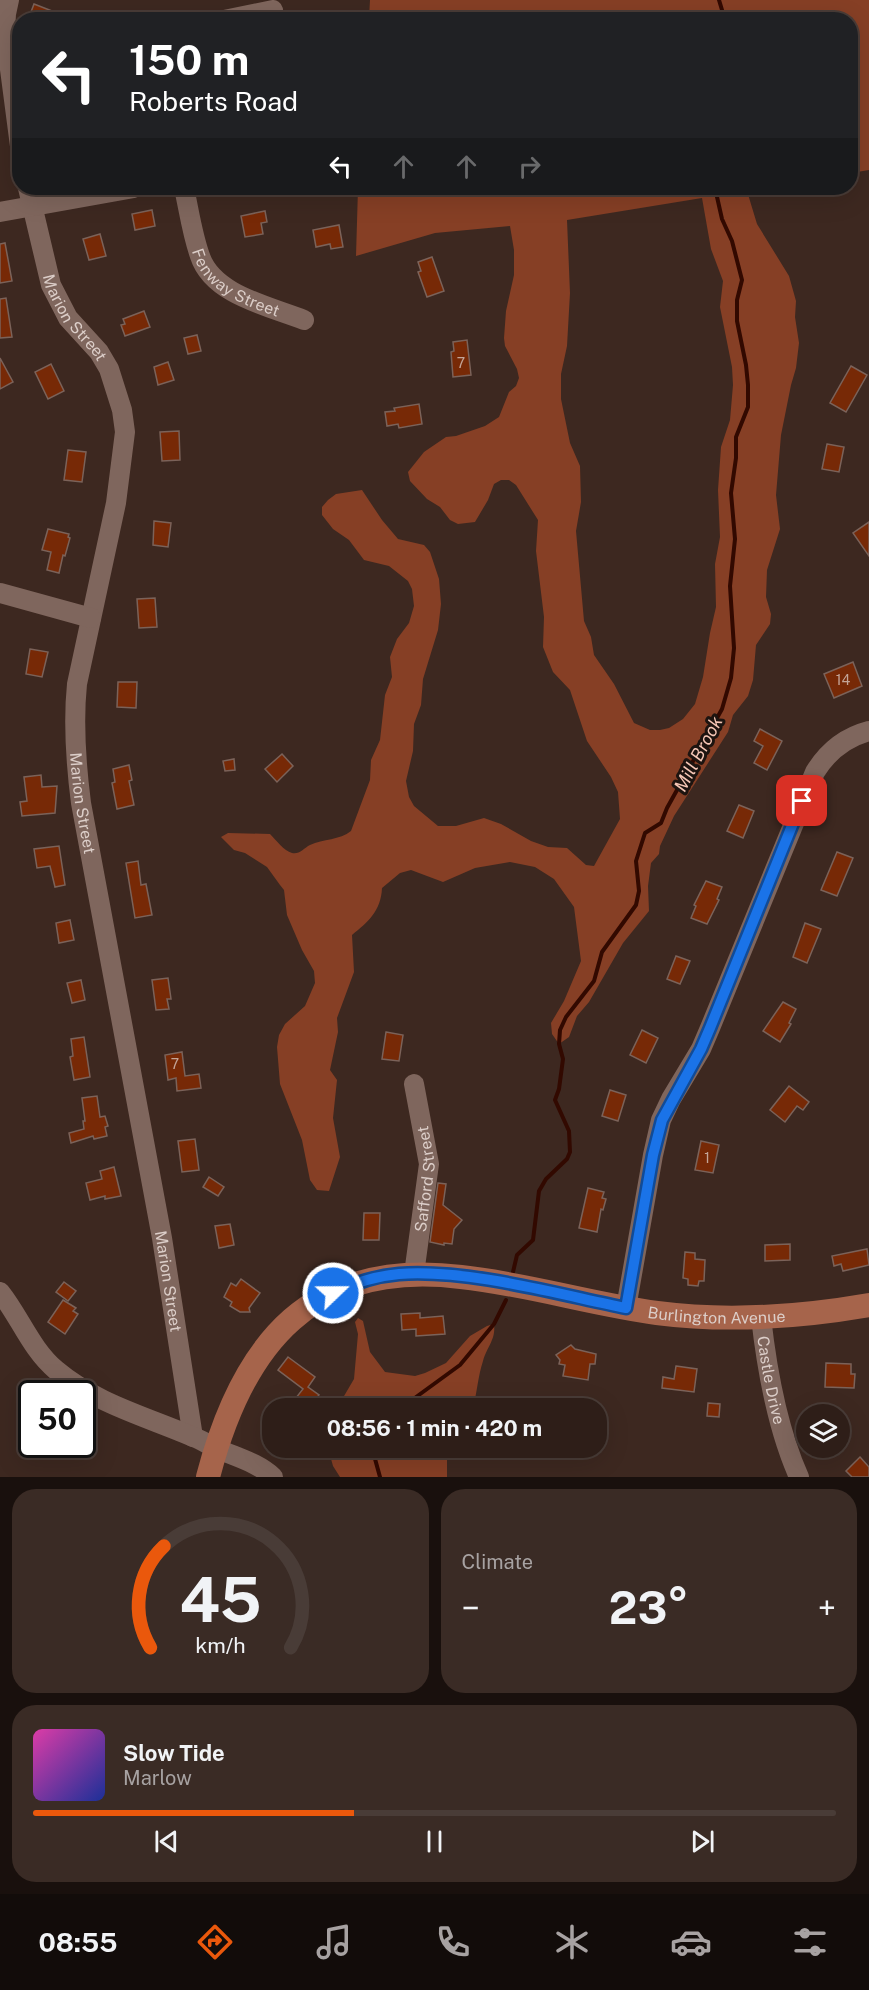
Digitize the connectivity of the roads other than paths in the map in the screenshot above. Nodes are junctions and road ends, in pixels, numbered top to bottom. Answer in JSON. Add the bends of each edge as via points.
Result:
{"nodes":[{"id":1,"x":9,"y":0,"type":"edge"},
{"id":2,"x":273,"y":10,"type":"dead end"},
{"id":3,"x":263,"y":12,"type":"edge"},
{"id":4,"x":8,"y":119,"type":"edge"},
{"id":5,"x":53,"y":195,"type":"edge"},
{"id":6,"x":186,"y":195,"type":"edge"},
{"id":7,"x":30,"y":197,"type":"edge"},
{"id":8,"x":0,"y":212,"type":"edge"},
{"id":9,"x":304,"y":320,"type":"dead end"},
{"id":10,"x":0,"y":593,"type":"edge"},
{"id":11,"x":91,"y":618,"type":"junction"},
{"id":12,"x":869,"y":731,"type":"edge"},
{"id":13,"x":414,"y":1084,"type":"dead end"},
{"id":14,"x":414,"y":1274,"type":"junction"},
{"id":15,"x":0,"y":1292,"type":"edge"},
{"id":16,"x":869,"y":1305,"type":"edge"},
{"id":17,"x":626,"y":1308,"type":"junction"},
{"id":18,"x":761,"y":1317,"type":"junction"},
{"id":19,"x":193,"y":1437,"type":"junction"},
{"id":20,"x":216,"y":1448,"type":"junction"},
{"id":21,"x":208,"y":1477,"type":"edge"},
{"id":22,"x":273,"y":1477,"type":"edge"},
{"id":23,"x":799,"y":1477,"type":"edge"}],
"edges":[{"from":1,"to":4,"type":"street","via":[[5,31]]},
{"from":2,"to":3,"type":"street"},
{"from":5,"to":7,"type":"street"},
{"from":6,"to":9,"type":"street","name":"Fenway Street","via":[[199,255],[215,280],[233,292]]},
{"from":7,"to":8,"type":"street"},
{"from":7,"to":11,"type":"street","name":"Marion Street","via":[[58,303],[99,352],[109,369],[122,410],[120,476]]},
{"from":10,"to":11,"type":"street"},
{"from":11,"to":19,"type":"street","name":"Marion Street","via":[[76,695],[76,764],[170,1280]]},
{"from":12,"to":17,"type":"street","via":[[840,744],[815,772],[701,1049],[662,1120]]},
{"from":13,"to":14,"type":"street","name":"Safford Street","via":[[429,1164]]},
{"from":14,"to":17,"type":"main road","name":"Burlington Avenue","via":[[460,1276]]},
{"from":14,"to":20,"type":"main road","name":"Burlington Avenue","via":[[348,1286],[317,1300],[288,1322],[249,1369]]},
{"from":15,"to":19,"type":"street","via":[[41,1356],[67,1378],[114,1406]]},
{"from":16,"to":18,"type":"main road","name":"Burlington Avenue"},
{"from":17,"to":18,"type":"main road","name":"Burlington Avenue","via":[[693,1317]]},
{"from":18,"to":23,"type":"street","name":"Castle Drive","via":[[781,1425]]},
{"from":19,"to":20,"type":"street"},
{"from":20,"to":21,"type":"main road","name":"Burlington Avenue"},
{"from":20,"to":22,"type":"street"}]}
